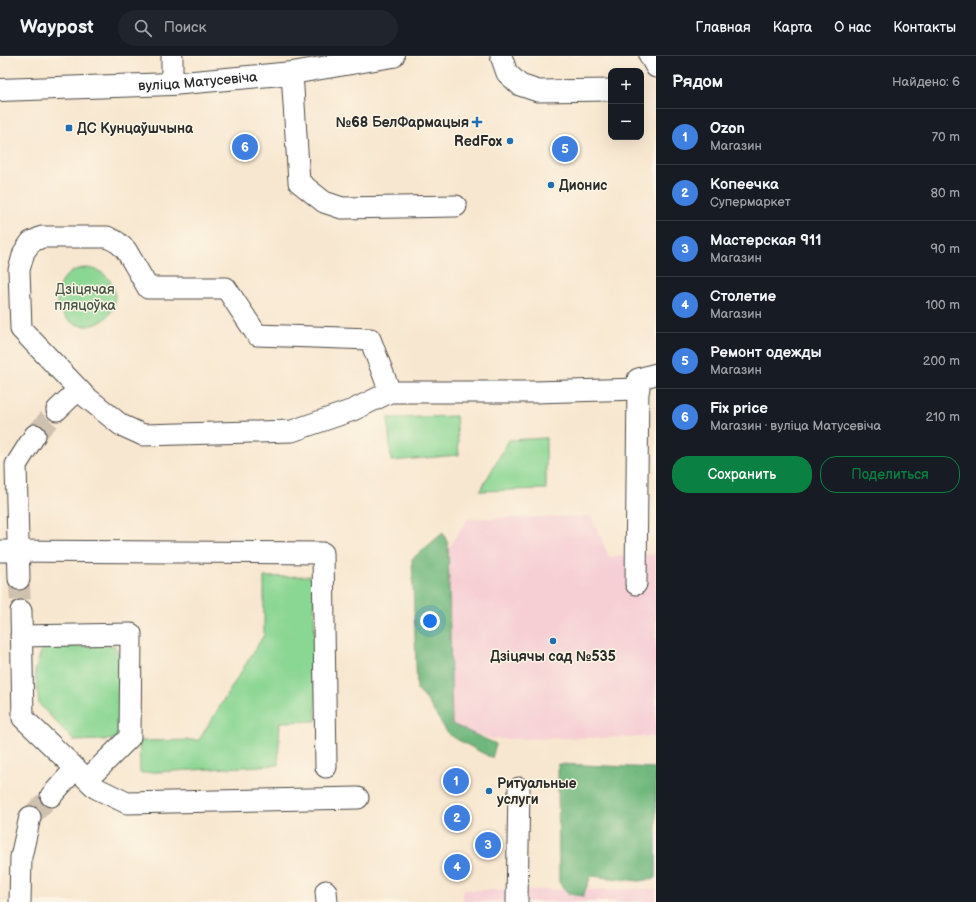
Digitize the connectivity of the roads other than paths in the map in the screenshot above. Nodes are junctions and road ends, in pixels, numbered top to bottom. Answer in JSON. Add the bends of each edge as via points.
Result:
{"nodes":[{"id":1,"x":172,"y":56,"type":"edge"},
{"id":2,"x":394,"y":56,"type":"edge"},
{"id":3,"x":501,"y":56,"type":"edge"},
{"id":4,"x":650,"y":56,"type":"edge"},
{"id":5,"x":656,"y":67,"type":"edge"},
{"id":6,"x":292,"y":73,"type":"junction"},
{"id":7,"x":172,"y":84,"type":"junction"},
{"id":8,"x":0,"y":90,"type":"edge"},
{"id":9,"x":608,"y":90,"type":"edge"},
{"id":10,"x":456,"y":206,"type":"dead end"},
{"id":11,"x":656,"y":374,"type":"edge"},
{"id":12,"x":639,"y":389,"type":"junction"},
{"id":13,"x":78,"y":390,"type":"junction"},
{"id":14,"x":390,"y":392,"type":"junction"},
{"id":15,"x":57,"y":410,"type":"tunnel mouth"},
{"id":16,"x":35,"y":435,"type":"tunnel mouth"},
{"id":17,"x":9,"y":551,"type":"edge"},
{"id":18,"x":19,"y":578,"type":"tunnel mouth"},
{"id":19,"x":636,"y":584,"type":"dead end"},
{"id":20,"x":21,"y":611,"type":"tunnel mouth"},
{"id":21,"x":21,"y":636,"type":"junction"},
{"id":22,"x":326,"y":767,"type":"dead end"},
{"id":23,"x":81,"y":774,"type":"junction"},
{"id":24,"x":519,"y":788,"type":"dead end"},
{"id":25,"x":51,"y":796,"type":"tunnel mouth"},
{"id":26,"x":358,"y":798,"type":"dead end"},
{"id":27,"x":30,"y":818,"type":"tunnel mouth"},
{"id":28,"x":20,"y":902,"type":"edge"},
{"id":29,"x":517,"y":902,"type":"edge"}],
"edges":[{"from":1,"to":7,"type":"lane"},
{"from":2,"to":6,"type":"main road","name":"вуліца Матусевіча"},
{"from":3,"to":9,"type":"lane","via":[[507,73],[520,85],[538,91]]},
{"from":4,"to":5,"type":"lane"},
{"from":6,"to":7,"type":"main road","name":"вуліца Матусевіча"},
{"from":6,"to":10,"type":"lane","via":[[299,182],[324,202],[342,208]]},
{"from":7,"to":8,"type":"main road","name":"вуліца Матусевіча"},
{"from":11,"to":12,"type":"lane","via":[[638,379]]},
{"from":12,"to":14,"type":"lane"},
{"from":12,"to":19,"type":"lane"},
{"from":13,"to":14,"type":"lane","via":[[121,425],[143,435],[292,431],[354,410]]},
{"from":13,"to":14,"type":"lane","via":[[21,329],[19,270],[24,252],[31,242],[42,238],[107,237],[126,250],[148,288],[226,288],[257,335],[370,338]]},
{"from":13,"to":15,"type":"lane"},
{"from":16,"to":17,"type":"lane","via":[[16,465]]},
{"from":17,"to":18,"type":"lane"},
{"from":17,"to":22,"type":"lane","via":[[324,553]]},
{"from":20,"to":21,"type":"lane"},
{"from":21,"to":23,"type":"lane","via":[[23,718]]},
{"from":21,"to":23,"type":"lane","via":[[130,634],[130,737]]},
{"from":23,"to":25,"type":"lane"},
{"from":23,"to":26,"type":"lane","via":[[96,788],[126,803]]},
{"from":24,"to":29,"type":"lane"},
{"from":27,"to":28,"type":"lane","via":[[21,856]]}]}
